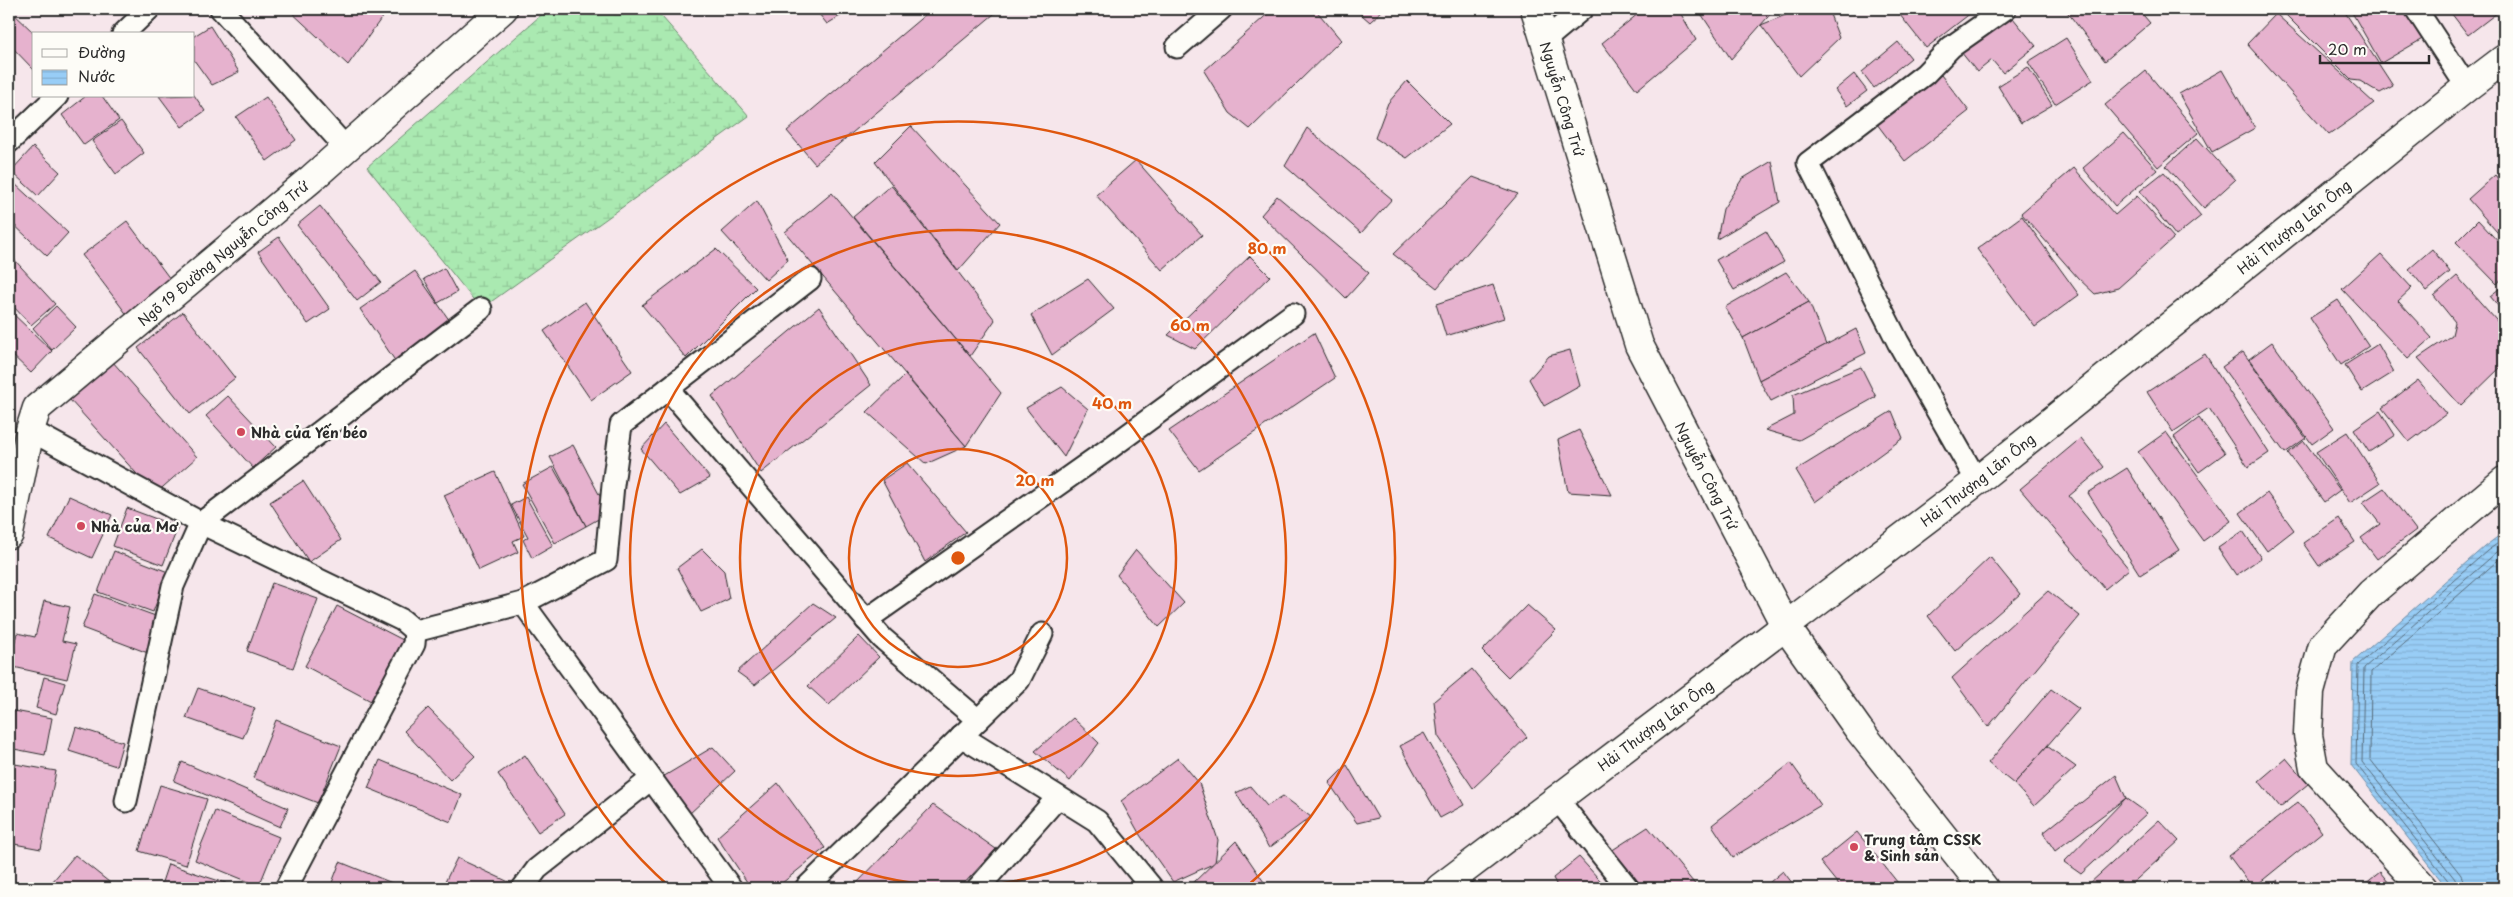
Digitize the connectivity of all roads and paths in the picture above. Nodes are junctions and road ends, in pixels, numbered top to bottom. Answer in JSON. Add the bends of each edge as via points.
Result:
{"nodes":[{"id":1,"x":149,"y":9,"type":"edge"},
{"id":2,"x":221,"y":9,"type":"edge"},
{"id":3,"x":504,"y":9,"type":"edge"},
{"id":4,"x":1221,"y":9,"type":"edge"},
{"id":5,"x":1535,"y":9,"type":"edge"},
{"id":6,"x":1582,"y":9,"type":"edge"},
{"id":7,"x":2005,"y":9,"type":"edge"},
{"id":8,"x":2416,"y":9,"type":"edge"},
{"id":9,"x":125,"y":32,"type":"edge"},
{"id":10,"x":1545,"y":40,"type":"junction"},
{"id":11,"x":1177,"y":47,"type":"dead end"},
{"id":12,"x":2504,"y":60,"type":"edge"},
{"id":13,"x":2467,"y":86,"type":"junction"},
{"id":14,"x":55,"y":98,"type":"edge"},
{"id":15,"x":9,"y":142,"type":"edge"},
{"id":16,"x":346,"y":148,"type":"junction"},
{"id":17,"x":810,"y":280,"type":"dead end"},
{"id":18,"x":481,"y":309,"type":"dead end"},
{"id":19,"x":1293,"y":314,"type":"dead end"},
{"id":20,"x":668,"y":389,"type":"junction"},
{"id":21,"x":22,"y":437,"type":"edge"},
{"id":22,"x":1977,"y":481,"type":"junction"},
{"id":23,"x":2504,"y":481,"type":"edge"},
{"id":24,"x":201,"y":523,"type":"junction"},
{"id":25,"x":9,"y":534,"type":"edge"},
{"id":26,"x":523,"y":602,"type":"junction"},
{"id":27,"x":866,"y":620,"type":"junction"},
{"id":28,"x":1786,"y":627,"type":"junction"},
{"id":29,"x":414,"y":631,"type":"junction"},
{"id":30,"x":1042,"y":634,"type":"dead end"},
{"id":31,"x":978,"y":720,"type":"junction"},
{"id":32,"x":961,"y":736,"type":"junction"},
{"id":33,"x":651,"y":779,"type":"junction"},
{"id":34,"x":1058,"y":797,"type":"junction"},
{"id":35,"x":1558,"y":800,"type":"junction"},
{"id":36,"x":126,"y":801,"type":"dead end"},
{"id":37,"x":286,"y":888,"type":"edge"},
{"id":38,"x":523,"y":888,"type":"edge"},
{"id":39,"x":731,"y":888,"type":"edge"},
{"id":40,"x":806,"y":888,"type":"edge"},
{"id":41,"x":978,"y":888,"type":"edge"},
{"id":42,"x":1152,"y":888,"type":"edge"},
{"id":43,"x":1440,"y":888,"type":"edge"},
{"id":44,"x":1628,"y":888,"type":"edge"},
{"id":45,"x":1984,"y":888,"type":"edge"},
{"id":46,"x":2424,"y":888,"type":"edge"}],
"edges":[{"from":1,"to":9,"type":"lane"},
{"from":2,"to":16,"type":"lane"},
{"from":3,"to":16,"type":"street","name":"Ngõ 19 Đường Nguyễn Công Trứ"},
{"from":4,"to":11,"type":"lane"},
{"from":5,"to":10,"type":"street","name":"Nguyễn Công Trứ"},
{"from":6,"to":10,"type":"lane"},
{"from":7,"to":22,"type":"lane","via":[[1951,47],[1925,74],[1808,163],[1898,342]]},
{"from":8,"to":13,"type":"lane"},
{"from":10,"to":28,"type":"street","name":"Nguyễn Công Trứ","via":[[1639,345]]},
{"from":12,"to":13,"type":"street","name":"Hải Thượng Lãn Ông"},
{"from":13,"to":22,"type":"street","name":"Hải Thượng Lãn Ông"},
{"from":14,"to":15,"type":"lane"},
{"from":16,"to":21,"type":"street","name":"Ngõ 19 Đường Nguyễn Công Trứ","via":[[37,408]]},
{"from":17,"to":20,"type":"lane"},
{"from":18,"to":24,"type":"lane"},
{"from":19,"to":27,"type":"lane"},
{"from":20,"to":26,"type":"lane","via":[[621,425],[606,560]]},
{"from":20,"to":27,"type":"lane"},
{"from":21,"to":24,"type":"lane"},
{"from":21,"to":25,"type":"street","name":"Ngõ 19 Đường Nguyễn Công Trứ"},
{"from":22,"to":28,"type":"street","name":"Hải Thượng Lãn Ông"},
{"from":23,"to":46,"type":"street","via":[[2371,594],[2323,645],[2310,692],[2308,736],[2314,768]]},
{"from":24,"to":29,"type":"lane","via":[[402,620]]},
{"from":24,"to":36,"type":"lane","via":[[173,586]]},
{"from":26,"to":29,"type":"lane"},
{"from":26,"to":33,"type":"lane"},
{"from":27,"to":31,"type":"lane","via":[[882,638]]},
{"from":28,"to":35,"type":"street","name":"Hải Thượng Lãn Ông"},
{"from":28,"to":45,"type":"street","name":"Nguyễn Công Trứ","via":[[1859,730]]},
{"from":29,"to":37,"type":"lane","via":[[414,644]]},
{"from":30,"to":31,"type":"lane","via":[[1019,680]]},
{"from":31,"to":32,"type":"lane"},
{"from":32,"to":34,"type":"lane"},
{"from":32,"to":40,"type":"lane"},
{"from":33,"to":38,"type":"lane","via":[[537,869]]},
{"from":33,"to":39,"type":"lane"},
{"from":34,"to":41,"type":"lane"},
{"from":34,"to":42,"type":"lane","via":[[1097,821]]},
{"from":35,"to":43,"type":"street","name":"Hải Thượng Lãn Ông"},
{"from":35,"to":44,"type":"lane"}]}
